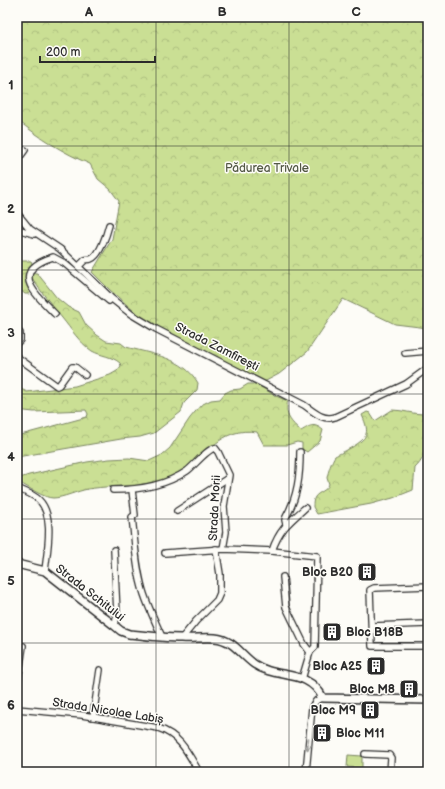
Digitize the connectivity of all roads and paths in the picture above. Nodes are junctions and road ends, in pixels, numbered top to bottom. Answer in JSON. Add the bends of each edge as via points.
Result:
{"nodes":[{"id":1,"x":25,"y":150,"type":"dead end"},
{"id":2,"x":17,"y":161,"type":"edge"},
{"id":3,"x":17,"y":213,"type":"edge"},
{"id":4,"x":109,"y":225,"type":"dead end"},
{"id":5,"x":17,"y":229,"type":"edge"},
{"id":6,"x":36,"y":234,"type":"junction"},
{"id":7,"x":79,"y":266,"type":"junction"},
{"id":8,"x":118,"y":304,"type":"junction"},
{"id":9,"x":55,"y":314,"type":"dead end"},
{"id":10,"x":17,"y":330,"type":"edge"},
{"id":11,"x":17,"y":343,"type":"edge"},
{"id":12,"x":428,"y":351,"type":"edge"},
{"id":13,"x":405,"y":353,"type":"dead end"},
{"id":14,"x":17,"y":357,"type":"edge"},
{"id":15,"x":428,"y":368,"type":"edge"},
{"id":16,"x":85,"y":375,"type":"dead end"},
{"id":17,"x":300,"y":452,"type":"dead end"},
{"id":18,"x":228,"y":478,"type":"junction"},
{"id":19,"x":17,"y":488,"type":"edge"},
{"id":20,"x":113,"y":490,"type":"dead end"},
{"id":21,"x":132,"y":490,"type":"junction"},
{"id":22,"x":305,"y":508,"type":"dead end"},
{"id":23,"x":177,"y":511,"type":"dead end"},
{"id":24,"x":286,"y":524,"type":"junction"},
{"id":25,"x":216,"y":549,"type":"junction"},
{"id":26,"x":223,"y":549,"type":"junction"},
{"id":27,"x":114,"y":550,"type":"dead end"},
{"id":28,"x":272,"y":551,"type":"junction"},
{"id":29,"x":165,"y":553,"type":"dead end"},
{"id":30,"x":17,"y":564,"type":"edge"},
{"id":31,"x":45,"y":572,"type":"junction"},
{"id":32,"x":282,"y":577,"type":"dead end"},
{"id":33,"x":428,"y":586,"type":"edge"},
{"id":34,"x":428,"y":624,"type":"edge"},
{"id":35,"x":115,"y":626,"type":"junction"},
{"id":36,"x":372,"y":626,"type":"junction"},
{"id":37,"x":162,"y":637,"type":"junction"},
{"id":38,"x":182,"y":638,"type":"junction"},
{"id":39,"x":23,"y":646,"type":"dead end"},
{"id":40,"x":428,"y":646,"type":"edge"},
{"id":41,"x":310,"y":652,"type":"junction"},
{"id":42,"x":100,"y":670,"type":"dead end"},
{"id":43,"x":302,"y":679,"type":"junction"},
{"id":44,"x":17,"y":687,"type":"edge"},
{"id":45,"x":323,"y":698,"type":"junction"},
{"id":46,"x":428,"y":700,"type":"edge"},
{"id":47,"x":17,"y":709,"type":"edge"},
{"id":48,"x":93,"y":717,"type":"junction"},
{"id":49,"x":365,"y":754,"type":"dead end"},
{"id":50,"x":199,"y":772,"type":"edge"},
{"id":51,"x":306,"y":772,"type":"edge"},
{"id":52,"x":390,"y":772,"type":"edge"}],
"edges":[{"from":1,"to":2,"type":"street"},
{"from":3,"to":6,"type":"street","name":"Strada Zamfirești"},
{"from":4,"to":7,"type":"street","via":[[99,251],[92,259],[85,260]]},
{"from":5,"to":6,"type":"street"},
{"from":6,"to":7,"type":"street","name":"Strada Zamfirești","via":[[60,249]]},
{"from":7,"to":8,"type":"street","name":"Strada Zamfirești"},
{"from":8,"to":9,"type":"street","via":[[98,293],[64,263],[53,258],[36,265],[28,276],[37,296]]},
{"from":8,"to":15,"type":"street","name":"Strada Zamfirești","via":[[156,329],[304,405],[324,418],[335,417],[406,384]]},
{"from":10,"to":11,"type":"street","via":[[20,333],[20,340]]},
{"from":12,"to":13,"type":"street"},
{"from":14,"to":16,"type":"street","via":[[56,386],[72,367]]},
{"from":17,"to":24,"type":"street","via":[[296,494],[286,517]]},
{"from":18,"to":21,"type":"street","name":"Strada Morii","via":[[228,470],[215,448],[179,476],[154,486]]},
{"from":18,"to":23,"type":"street"},
{"from":18,"to":26,"type":"street","name":"Strada Morii","via":[[224,506],[226,532]]},
{"from":19,"to":31,"type":"street","via":[[39,500],[46,511],[49,528]]},
{"from":20,"to":21,"type":"street"},
{"from":21,"to":37,"type":"street","via":[[135,515],[132,517],[139,572],[152,617]]},
{"from":22,"to":24,"type":"street"},
{"from":24,"to":28,"type":"street"},
{"from":25,"to":26,"type":"street"},
{"from":25,"to":29,"type":"street"},
{"from":25,"to":38,"type":"street","name":"Strada Morii","via":[[220,593],[217,600]]},
{"from":26,"to":28,"type":"street"},
{"from":27,"to":35,"type":"street","via":[[117,613]]},
{"from":28,"to":41,"type":"street","via":[[317,556],[316,637],[315,647]]},
{"from":30,"to":31,"type":"main road","name":"Strada Schitului"},
{"from":31,"to":35,"type":"main road","name":"Strada Schitului"},
{"from":32,"to":41,"type":"street","via":[[286,607]]},
{"from":33,"to":36,"type":"street","via":[[370,590]]},
{"from":34,"to":36,"type":"street"},
{"from":35,"to":37,"type":"main road","name":"Strada Schitului","via":[[129,634]]},
{"from":36,"to":40,"type":"street","via":[[372,646]]},
{"from":37,"to":38,"type":"main road","name":"Strada Schitului"},
{"from":38,"to":43,"type":"main road","name":"Strada Schitului","via":[[224,640],[261,668]]},
{"from":39,"to":44,"type":"street"},
{"from":41,"to":43,"type":"street"},
{"from":42,"to":48,"type":"street"},
{"from":43,"to":45,"type":"main road","name":"Strada Schitului","via":[[315,686]]},
{"from":45,"to":46,"type":"main road"},
{"from":45,"to":51,"type":"street","one_way":true,"via":[[315,701],[312,707]]},
{"from":47,"to":48,"type":"street","name":"Strada Nicolae Labiș"},
{"from":48,"to":50,"type":"street","name":"Strada Nicolae Labiș","via":[[165,730],[183,744]]},
{"from":49,"to":52,"type":"street","via":[[389,755]]}]}
